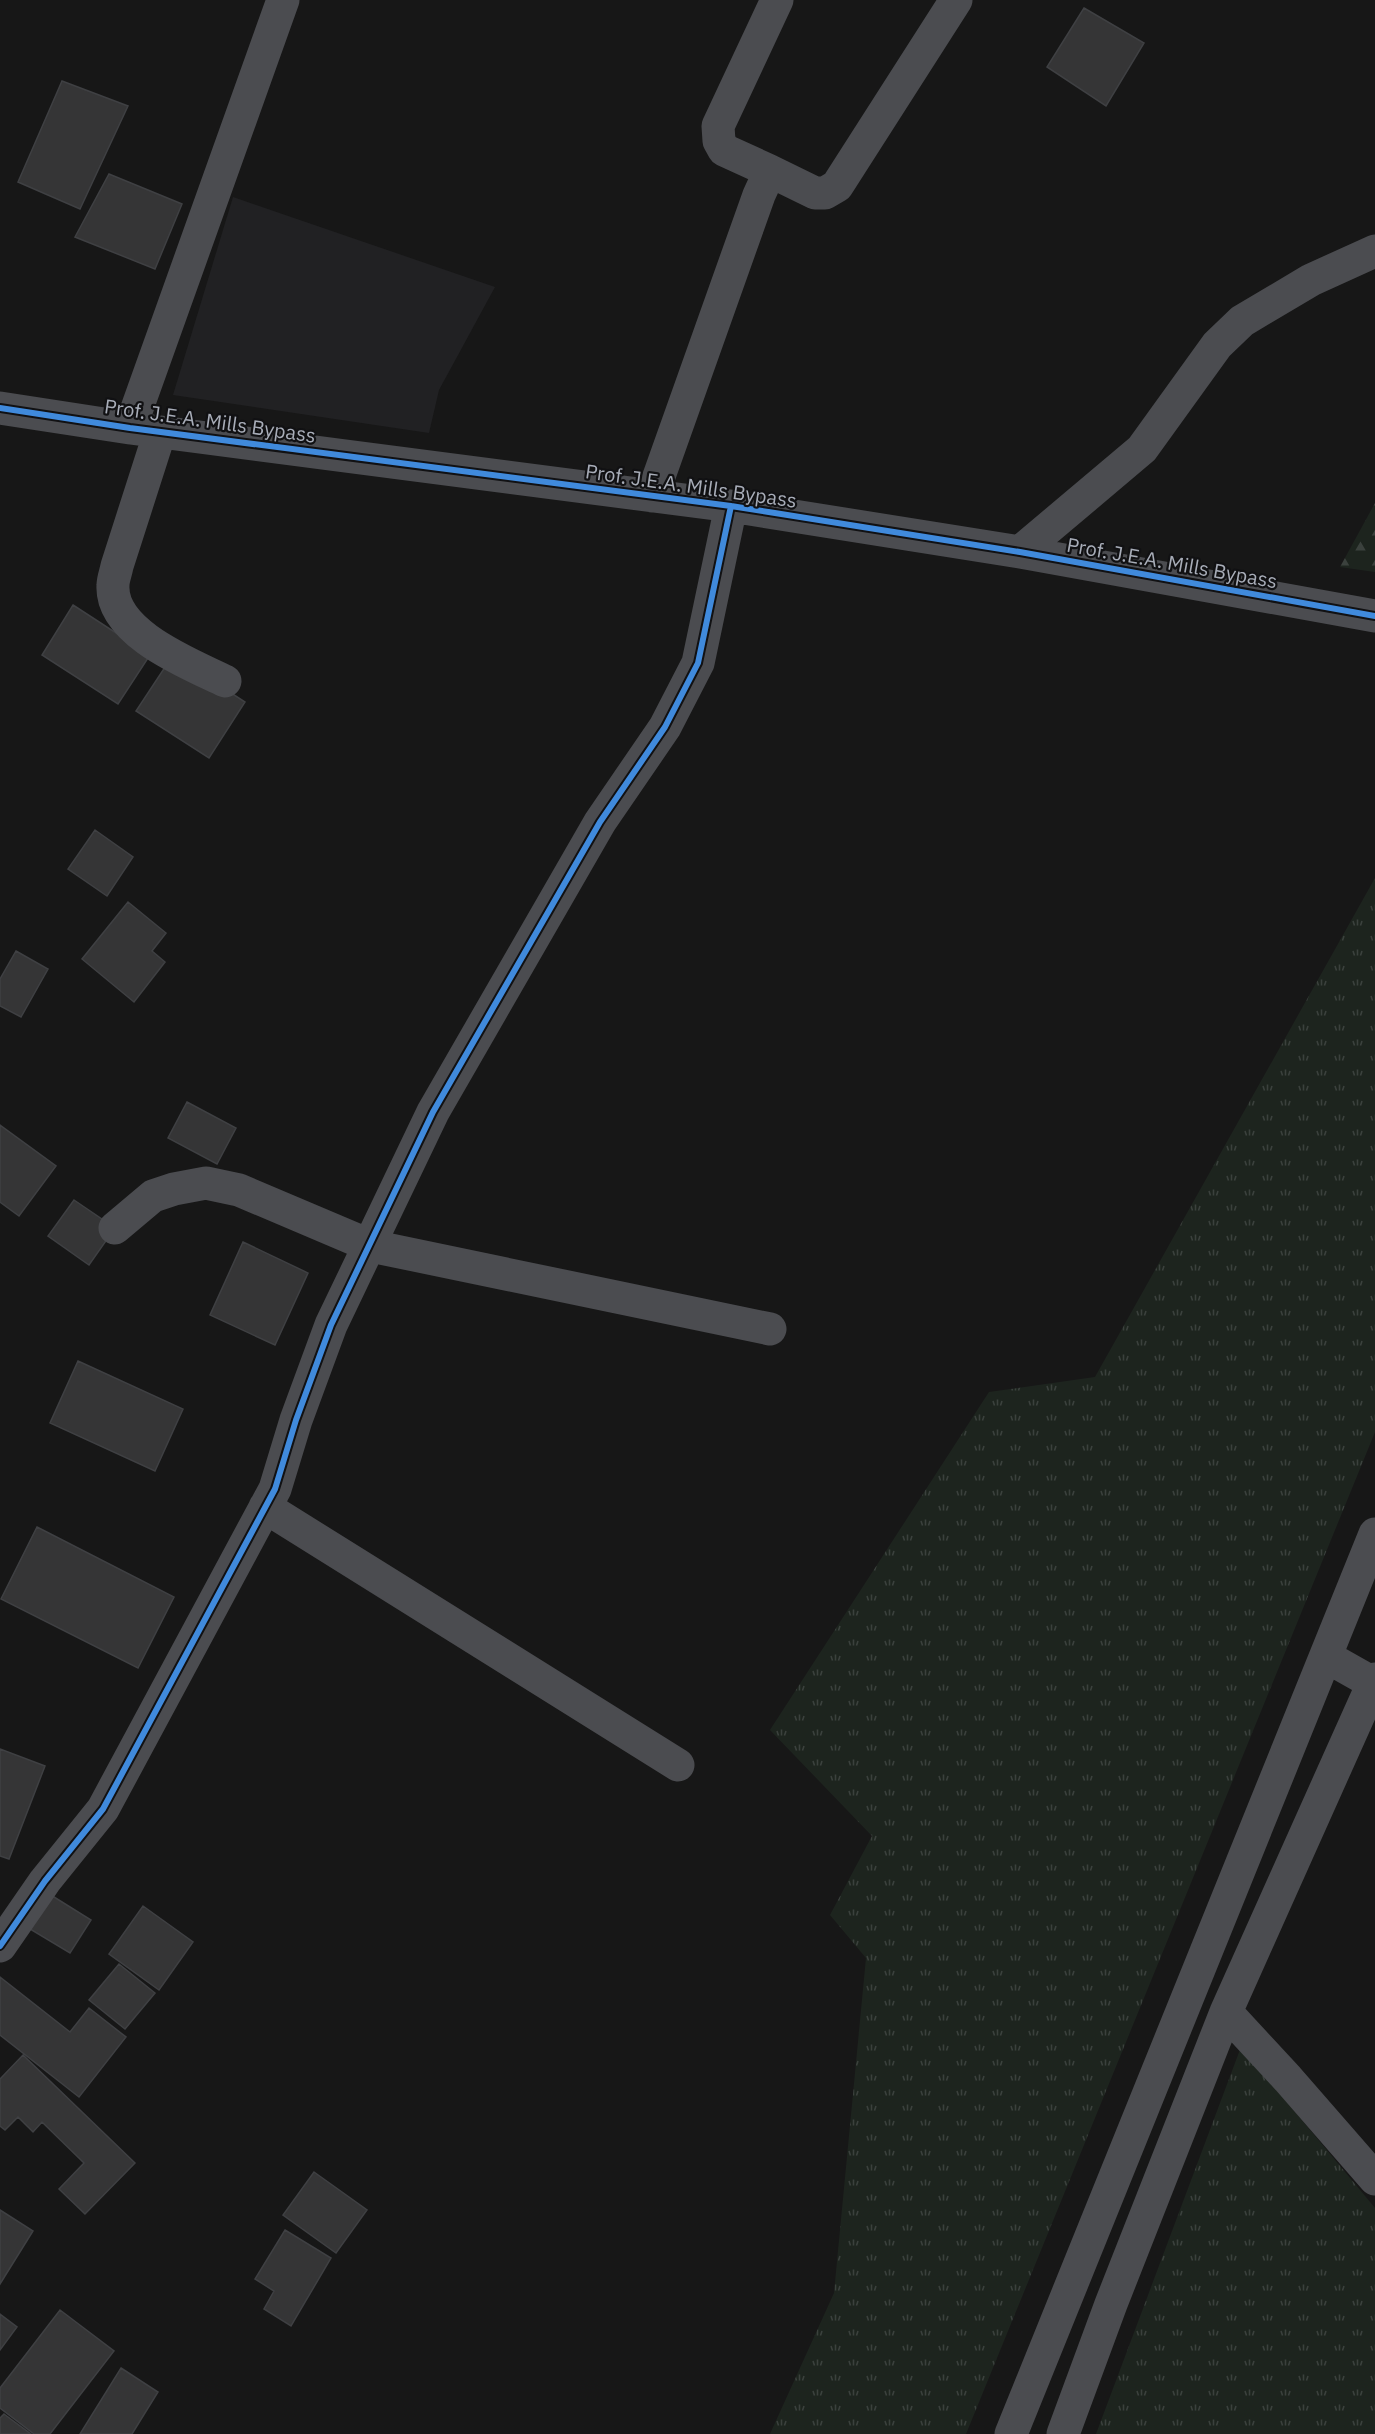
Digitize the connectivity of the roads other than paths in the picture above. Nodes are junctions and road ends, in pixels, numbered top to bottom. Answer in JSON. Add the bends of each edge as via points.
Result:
{"nodes":[{"id":1,"x":283,"y":0,"type":"edge"},
{"id":2,"x":777,"y":0,"type":"edge"},
{"id":3,"x":956,"y":0,"type":"edge"},
{"id":4,"x":770,"y":171,"type":"junction"},
{"id":5,"x":1375,"y":251,"type":"edge"},
{"id":6,"x":0,"y":408,"type":"edge"},
{"id":7,"x":145,"y":430,"type":"junction"},
{"id":8,"x":652,"y":496,"type":"junction"},
{"id":9,"x":731,"y":506,"type":"junction"},
{"id":10,"x":1020,"y":552,"type":"junction"},
{"id":11,"x":1375,"y":616,"type":"edge"},
{"id":12,"x":225,"y":681,"type":"dead end"},
{"id":13,"x":115,"y":1228,"type":"dead end"},
{"id":14,"x":371,"y":1246,"type":"junction"},
{"id":15,"x":770,"y":1329,"type":"dead end"},
{"id":16,"x":266,"y":1507,"type":"junction"},
{"id":17,"x":1375,"y":1534,"type":"edge"},
{"id":18,"x":1327,"y":1657,"type":"junction"},
{"id":19,"x":1374,"y":1681,"type":"edge"},
{"id":20,"x":678,"y":1765,"type":"dead end"},
{"id":21,"x":0,"y":1946,"type":"edge"},
{"id":22,"x":1226,"y":2012,"type":"junction"},
{"id":23,"x":1375,"y":2179,"type":"edge"},
{"id":24,"x":1011,"y":2434,"type":"edge"},
{"id":25,"x":1063,"y":2434,"type":"edge"}],
"edges":[{"from":1,"to":7,"type":"street"},
{"from":2,"to":4,"type":"street","via":[[718,126],[718,141],[724,150]]},
{"from":3,"to":4,"type":"street","via":[[837,186],[825,193],[815,193]]},
{"from":4,"to":8,"type":"street"},
{"from":5,"to":10,"type":"street","via":[[1311,280],[1242,321],[1217,345],[1142,449]]},
{"from":6,"to":7,"type":"street","name":"Prof. J.E.A. Mills Bypass"},
{"from":7,"to":8,"type":"street","name":"Prof. J.E.A. Mills Bypass"},
{"from":7,"to":12,"type":"street","via":[[113,585],[114,599],[119,613],[151,642]]},
{"from":8,"to":9,"type":"street","name":"Prof. J.E.A. Mills Bypass"},
{"from":9,"to":10,"type":"street","name":"Prof. J.E.A. Mills Bypass"},
{"from":9,"to":14,"type":"street","via":[[698,663],[665,727],[600,822],[433,1112]]},
{"from":10,"to":11,"type":"street","name":"Prof. J.E.A. Mills Bypass"},
{"from":13,"to":14,"type":"street","via":[[153,1196],[206,1183],[238,1190]]},
{"from":14,"to":15,"type":"street"},
{"from":14,"to":16,"type":"street","via":[[331,1326]]},
{"from":16,"to":20,"type":"street"},
{"from":16,"to":21,"type":"street","via":[[104,1809],[45,1881]]},
{"from":17,"to":18,"type":"street"},
{"from":18,"to":19,"type":"street"},
{"from":18,"to":24,"type":"street"},
{"from":19,"to":22,"type":"street"},
{"from":22,"to":23,"type":"street"},
{"from":22,"to":25,"type":"street"}]}
